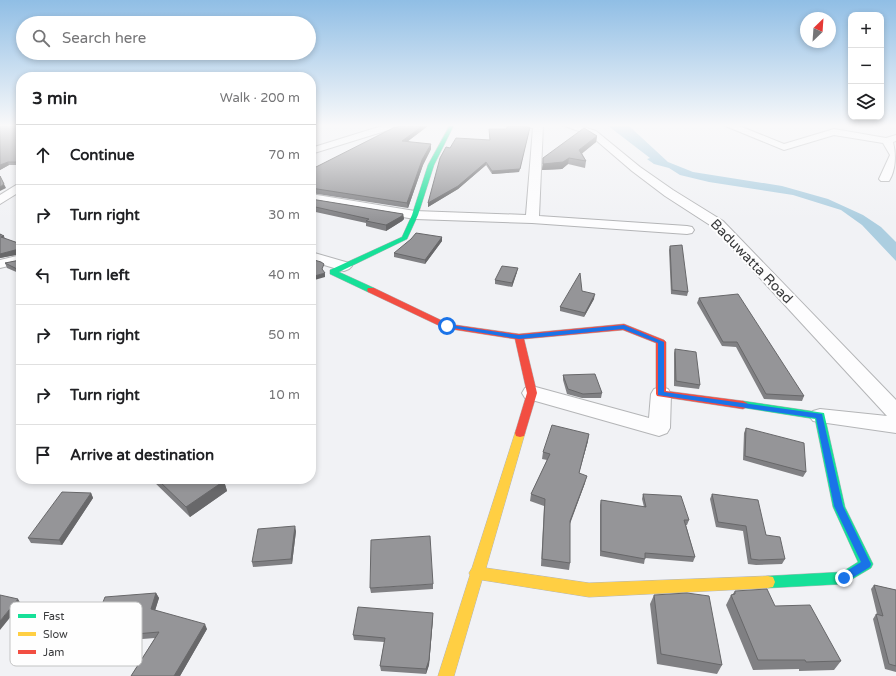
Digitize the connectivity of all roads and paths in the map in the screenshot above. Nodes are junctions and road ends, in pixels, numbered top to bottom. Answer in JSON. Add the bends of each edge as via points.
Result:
{"nodes":[{"id":1,"x":435,"y":157,"type":"edge"},
{"id":2,"x":536,"y":157,"type":"edge"},
{"id":3,"x":623,"y":157,"type":"edge"},
{"id":4,"x":894,"y":157,"type":"edge"},
{"id":5,"x":885,"y":179,"type":"dead end"},
{"id":6,"x":16,"y":189,"type":"edge"},
{"id":7,"x":316,"y":199,"type":"edge"},
{"id":8,"x":0,"y":200,"type":"edge"},
{"id":9,"x":416,"y":214,"type":"junction"},
{"id":10,"x":532,"y":219,"type":"junction"},
{"id":11,"x":686,"y":230,"type":"dead end"},
{"id":12,"x":316,"y":258,"type":"edge"},
{"id":13,"x":16,"y":261,"type":"edge"},
{"id":14,"x":0,"y":264,"type":"edge"},
{"id":15,"x":344,"y":266,"type":"junction"},
{"id":16,"x":519,"y":337,"type":"junction"},
{"id":17,"x":532,"y":393,"type":"junction"},
{"id":18,"x":661,"y":394,"type":"junction"},
{"id":19,"x":896,"y":412,"type":"edge"},
{"id":20,"x":820,"y":416,"type":"junction"},
{"id":21,"x":896,"y":425,"type":"edge"},
{"id":22,"x":476,"y":573,"type":"junction"},
{"id":23,"x":446,"y":676,"type":"edge"}],
"edges":[{"from":1,"to":9,"type":"street"},
{"from":2,"to":10,"type":"street"},
{"from":3,"to":19,"type":"street","name":"Baduwatta Road","via":[[669,193],[718,224]]},
{"from":4,"to":5,"type":"street"},
{"from":6,"to":8,"type":"street"},
{"from":7,"to":9,"type":"street"},
{"from":9,"to":10,"type":"street"},
{"from":9,"to":15,"type":"street","via":[[405,238]]},
{"from":10,"to":11,"type":"street"},
{"from":12,"to":15,"type":"street"},
{"from":13,"to":14,"type":"street"},
{"from":15,"to":16,"type":"street","via":[[333,272],[447,326]]},
{"from":16,"to":17,"type":"street"},
{"from":16,"to":18,"type":"street","via":[[624,327],[661,342]]},
{"from":17,"to":18,"type":"street","via":[[659,428]]},
{"from":17,"to":22,"type":"street"},
{"from":18,"to":20,"type":"street"},
{"from":20,"to":21,"type":"street"},
{"from":20,"to":22,"type":"street","via":[[839,506],[866,564],[844,578],[589,590]]},
{"from":22,"to":23,"type":"street"}]}
